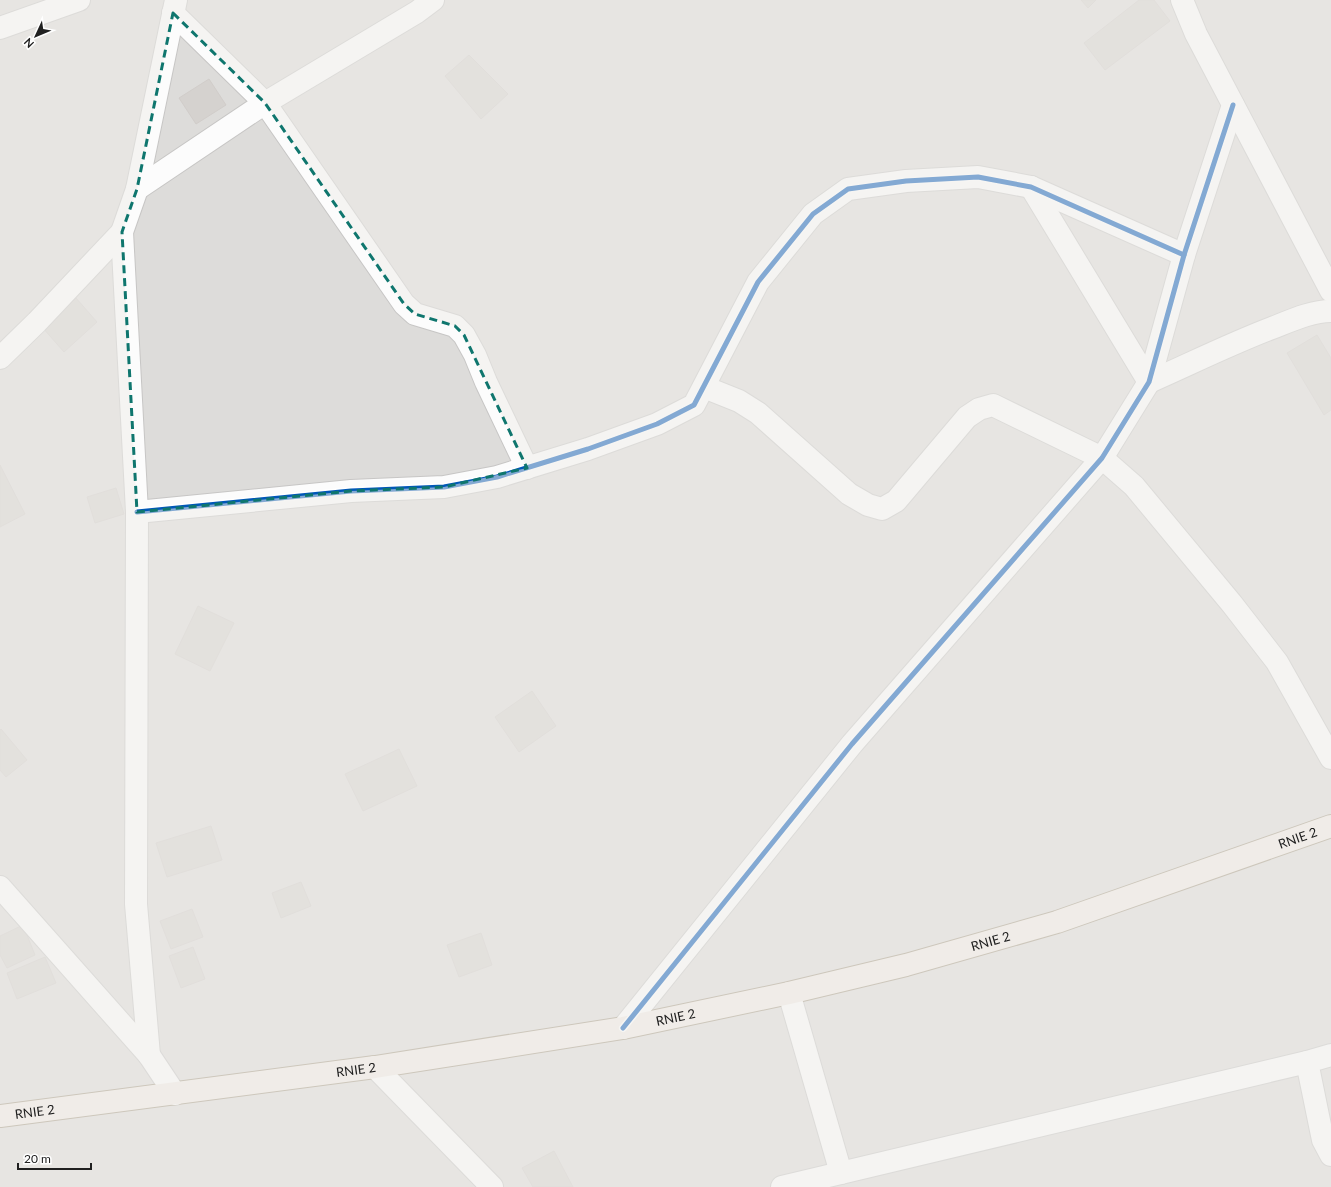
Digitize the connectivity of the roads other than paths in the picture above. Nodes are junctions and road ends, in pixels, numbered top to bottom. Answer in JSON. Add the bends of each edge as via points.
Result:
{"nodes":[{"id":1,"x":80,"y":0,"type":"edge"},
{"id":2,"x":433,"y":0,"type":"edge"},
{"id":3,"x":1182,"y":0,"type":"edge"},
{"id":4,"x":174,"y":7,"type":"edge"},
{"id":5,"x":0,"y":28,"type":"edge"},
{"id":6,"x":265,"y":103,"type":"junction"},
{"id":7,"x":1233,"y":105,"type":"junction"},
{"id":8,"x":1031,"y":187,"type":"junction"},
{"id":9,"x":137,"y":189,"type":"junction"},
{"id":10,"x":122,"y":232,"type":"junction"},
{"id":11,"x":1184,"y":255,"type":"junction"},
{"id":12,"x":1331,"y":291,"type":"edge"},
{"id":13,"x":1331,"y":311,"type":"edge"},
{"id":14,"x":0,"y":358,"type":"edge"},
{"id":15,"x":1149,"y":382,"type":"junction"},
{"id":16,"x":704,"y":387,"type":"junction"},
{"id":17,"x":1102,"y":458,"type":"junction"},
{"id":18,"x":527,"y":468,"type":"junction"},
{"id":19,"x":137,"y":512,"type":"junction"},
{"id":20,"x":1331,"y":758,"type":"edge"},
{"id":21,"x":1331,"y":826,"type":"edge"},
{"id":22,"x":0,"y":887,"type":"edge"},
{"id":23,"x":789,"y":993,"type":"junction"},
{"id":24,"x":623,"y":1028,"type":"junction"},
{"id":25,"x":149,"y":1055,"type":"junction"},
{"id":26,"x":1331,"y":1055,"type":"edge"},
{"id":27,"x":1307,"y":1062,"type":"junction"},
{"id":28,"x":375,"y":1067,"type":"junction"},
{"id":29,"x":175,"y":1094,"type":"junction"},
{"id":30,"x":0,"y":1116,"type":"edge"},
{"id":31,"x":1331,"y":1155,"type":"edge"},
{"id":32,"x":841,"y":1173,"type":"junction"},
{"id":33,"x":492,"y":1187,"type":"edge"},
{"id":34,"x":782,"y":1187,"type":"edge"}],
"edges":[{"from":1,"to":5,"type":"street"},
{"from":2,"to":6,"type":"street"},
{"from":3,"to":7,"type":"street","via":[[1196,34]]},
{"from":4,"to":6,"type":"street"},
{"from":4,"to":9,"type":"street"},
{"from":6,"to":9,"type":"street"},
{"from":6,"to":18,"type":"street","via":[[404,304],[415,314],[455,326],[464,335],[476,355]]},
{"from":7,"to":11,"type":"street"},
{"from":7,"to":12,"type":"street"},
{"from":8,"to":11,"type":"street"},
{"from":8,"to":15,"type":"street"},
{"from":8,"to":16,"type":"street","via":[[978,177],[906,181],[848,189],[812,214],[758,282]]},
{"from":9,"to":10,"type":"street"},
{"from":10,"to":14,"type":"street"},
{"from":10,"to":19,"type":"street"},
{"from":11,"to":15,"type":"street"},
{"from":13,"to":15,"type":"street","via":[[1322,311],[1249,337]]},
{"from":15,"to":17,"type":"street"},
{"from":16,"to":17,"type":"street","via":[[739,401],[758,413],[849,494],[868,505],[882,509],[896,501],[967,418],[980,409],[993,405]]},
{"from":16,"to":18,"type":"street","via":[[694,405],[657,424]]},
{"from":17,"to":20,"type":"street","via":[[1134,486],[1277,662]]},
{"from":17,"to":24,"type":"street","via":[[852,744]]},
{"from":18,"to":19,"type":"street","via":[[497,478],[444,487],[351,491]]},
{"from":19,"to":25,"type":"street","via":[[136,904]]},
{"from":21,"to":23,"type":"main road","name":"RNIE 2","number":"RNIE 2","via":[[1057,922],[906,965]]},
{"from":22,"to":25,"type":"street"},
{"from":23,"to":24,"type":"main road","name":"RNIE 2","number":"RNIE 2"},
{"from":23,"to":32,"type":"street"},
{"from":24,"to":28,"type":"main road","name":"RNIE 2","number":"RNIE 2"},
{"from":25,"to":29,"type":"street"},
{"from":26,"to":27,"type":"street"},
{"from":27,"to":31,"type":"street","via":[[1323,1140]]},
{"from":27,"to":32,"type":"street"},
{"from":28,"to":29,"type":"main road","name":"RNIE 2","number":"RNIE 2"},
{"from":28,"to":33,"type":"street"},
{"from":29,"to":30,"type":"main road","name":"RNIE 2","number":"RNIE 2"},
{"from":32,"to":34,"type":"street"}]}
